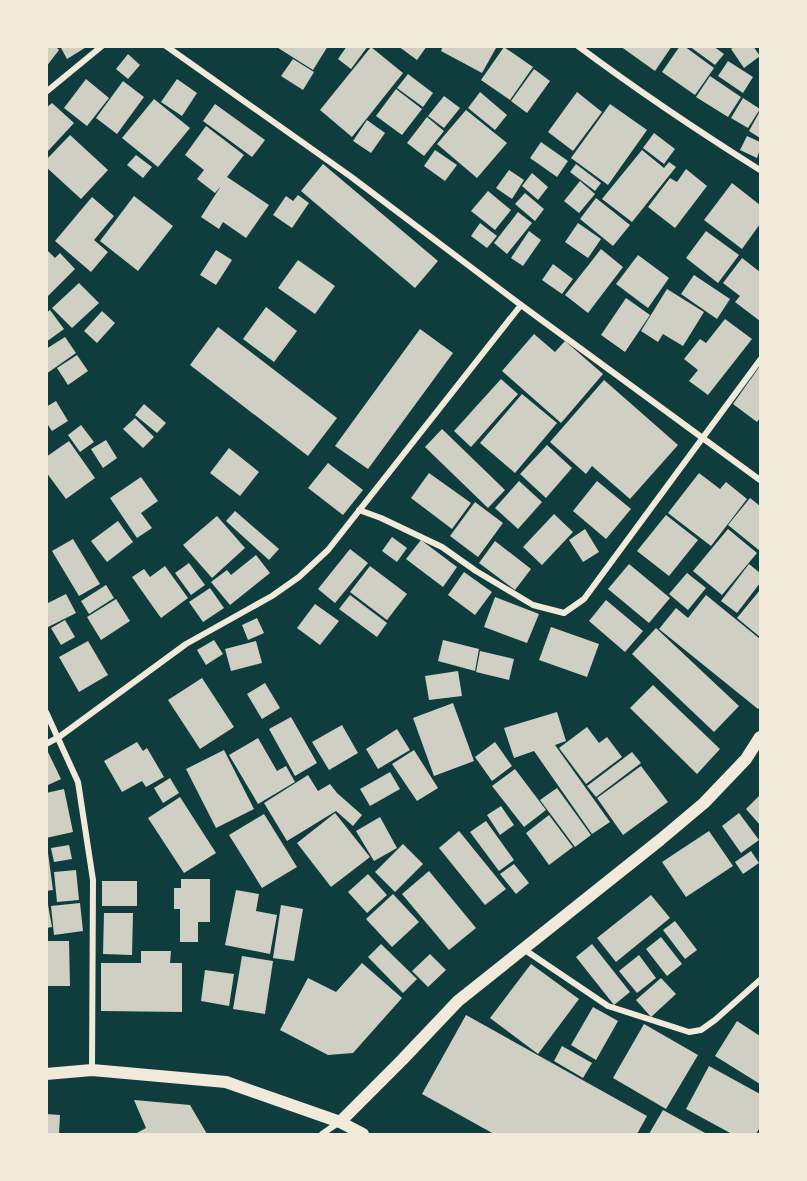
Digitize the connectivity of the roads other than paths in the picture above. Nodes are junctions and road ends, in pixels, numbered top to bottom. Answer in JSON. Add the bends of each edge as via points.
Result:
{"nodes":[{"id":1,"x":102,"y":46,"type":"edge"},
{"id":2,"x":166,"y":46,"type":"edge"},
{"id":3,"x":578,"y":46,"type":"edge"},
{"id":4,"x":46,"y":92,"type":"edge"},
{"id":5,"x":760,"y":170,"type":"edge"},
{"id":6,"x":521,"y":306,"type":"junction"},
{"id":7,"x":760,"y":360,"type":"edge"},
{"id":8,"x":702,"y":437,"type":"junction"},
{"id":9,"x":760,"y":480,"type":"edge"},
{"id":10,"x":359,"y":510,"type":"junction"},
{"id":11,"x":46,"y":712,"type":"edge"},
{"id":12,"x":58,"y":737,"type":"junction"},
{"id":13,"x":759,"y":743,"type":"edge"},
{"id":14,"x":46,"y":744,"type":"edge"},
{"id":15,"x":522,"y":948,"type":"junction"},
{"id":16,"x":760,"y":980,"type":"edge"},
{"id":17,"x":92,"y":1070,"type":"junction"},
{"id":18,"x":46,"y":1074,"type":"edge"},
{"id":19,"x":340,"y":1122,"type":"junction"},
{"id":20,"x":322,"y":1134,"type":"edge"},
{"id":21,"x":363,"y":1134,"type":"edge"}],
"edges":[{"from":1,"to":4,"type":"street"},
{"from":2,"to":6,"type":"street","via":[[350,176]]},
{"from":3,"to":5,"type":"street"},
{"from":6,"to":8,"type":"street"},
{"from":6,"to":10,"type":"street"},
{"from":7,"to":8,"type":"street"},
{"from":8,"to":9,"type":"street"},
{"from":8,"to":10,"type":"street","via":[[584,599],[564,613],[533,604],[442,547]]},
{"from":10,"to":12,"type":"street","via":[[299,577],[186,644]]},
{"from":11,"to":12,"type":"street"},
{"from":12,"to":14,"type":"street"},
{"from":12,"to":17,"type":"street","via":[[78,782],[93,880]]},
{"from":13,"to":15,"type":"main road","via":[[704,803]]},
{"from":15,"to":16,"type":"street","via":[[608,1006],[689,1032],[701,1030],[715,1020]]},
{"from":15,"to":19,"type":"main road","via":[[458,1000]]},
{"from":17,"to":18,"type":"main road"},
{"from":17,"to":19,"type":"main road","via":[[226,1082]]},
{"from":19,"to":20,"type":"street"},
{"from":19,"to":21,"type":"main road"}]}
